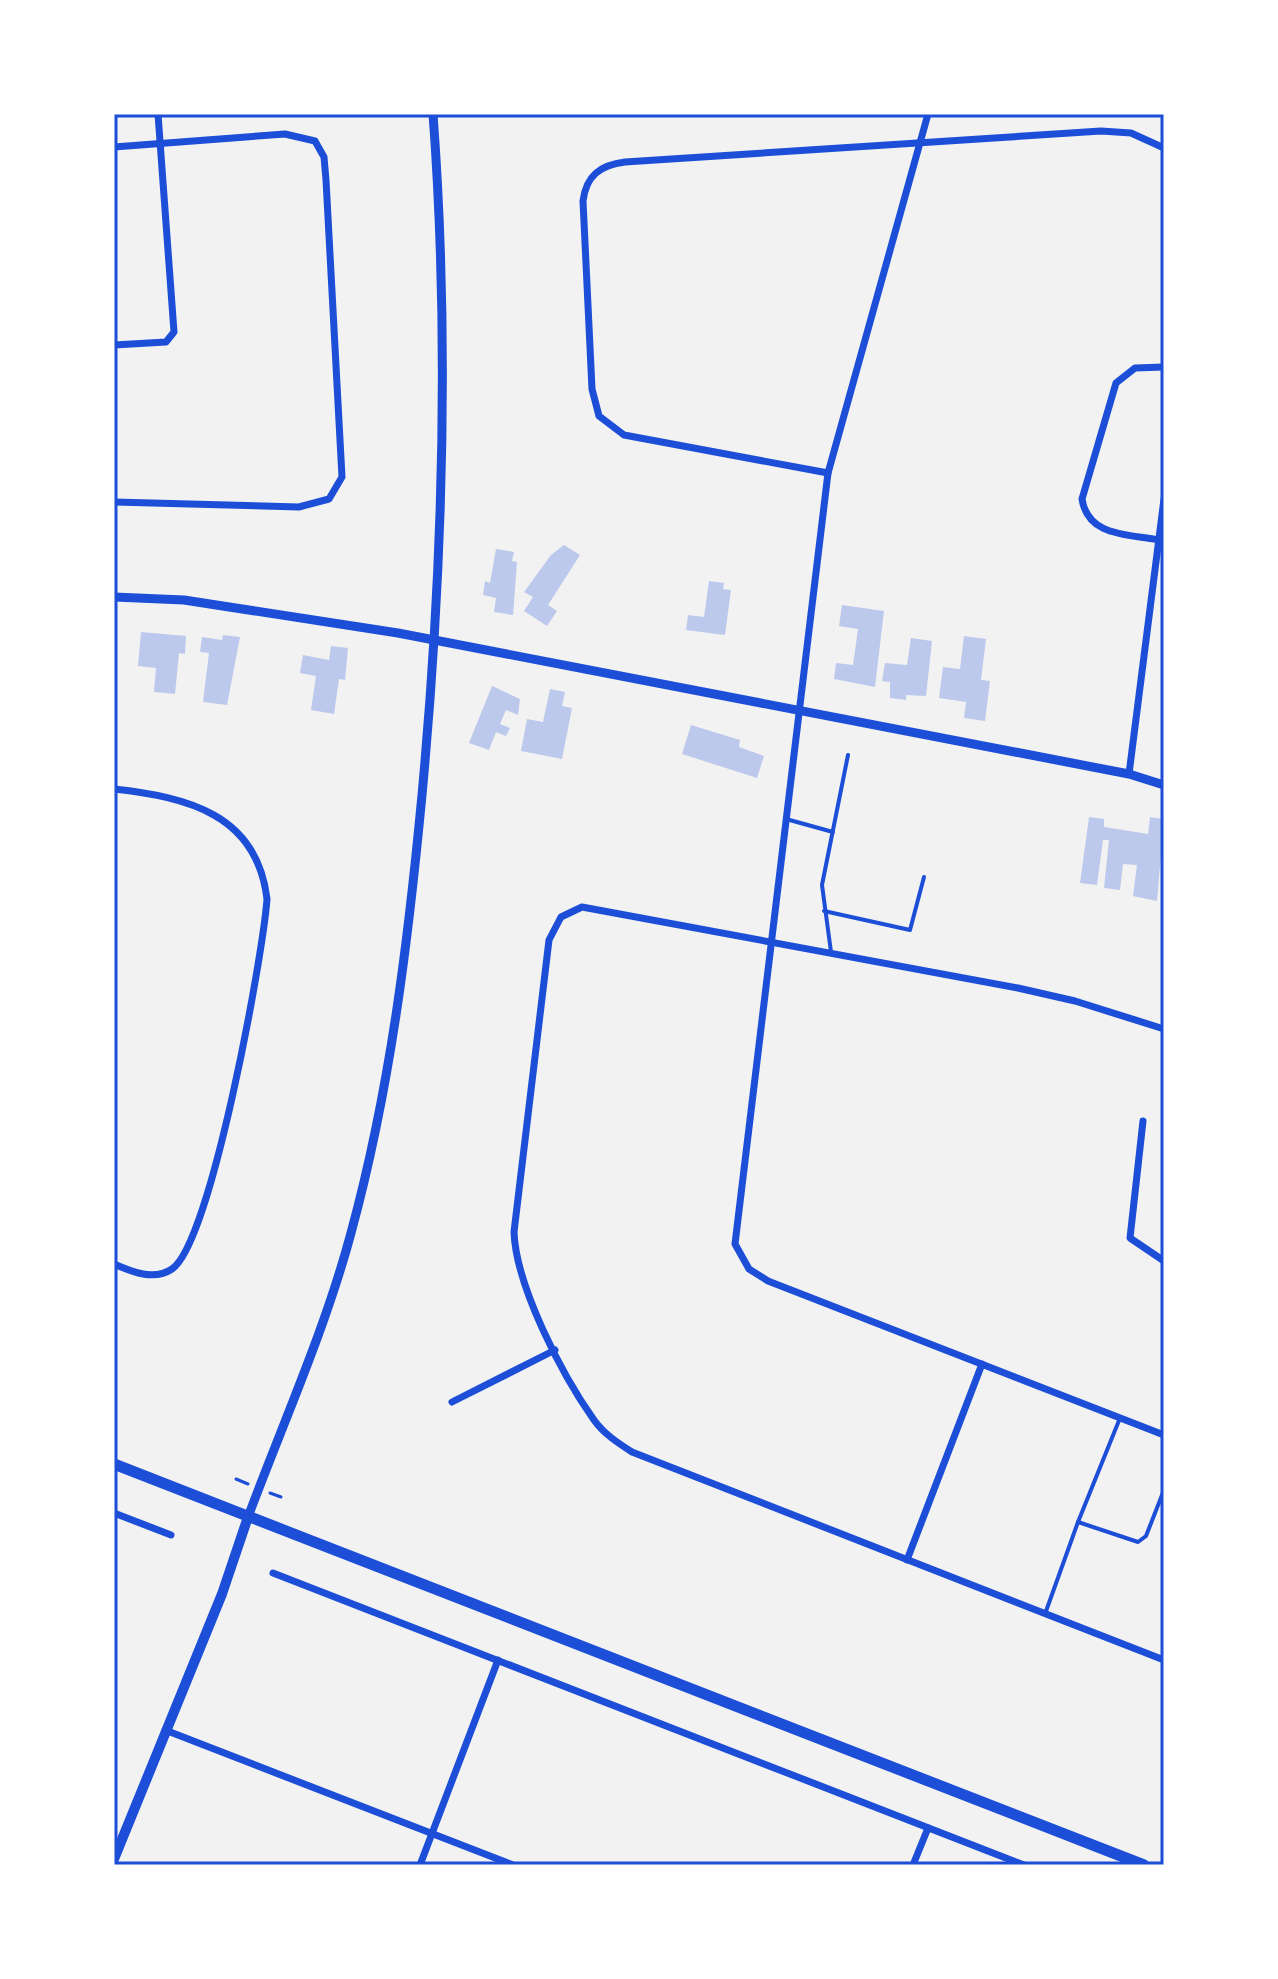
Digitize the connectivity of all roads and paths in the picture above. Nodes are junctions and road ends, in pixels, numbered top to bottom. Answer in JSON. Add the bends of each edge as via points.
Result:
{"nodes":[{"id":1,"x":158,"y":114,"type":"edge"},
{"id":2,"x":433,"y":114,"type":"edge"},
{"id":3,"x":928,"y":114,"type":"edge"},
{"id":4,"x":162,"y":143,"type":"junction"},
{"id":5,"x":920,"y":143,"type":"junction"},
{"id":6,"x":114,"y":147,"type":"edge"},
{"id":7,"x":1164,"y":148,"type":"edge"},
{"id":8,"x":114,"y":345,"type":"edge"},
{"id":9,"x":1164,"y":367,"type":"edge"},
{"id":10,"x":828,"y":473,"type":"junction"},
{"id":11,"x":1164,"y":499,"type":"edge"},
{"id":12,"x":114,"y":502,"type":"edge"},
{"id":13,"x":1159,"y":540,"type":"junction"},
{"id":14,"x":114,"y":597,"type":"edge"},
{"id":15,"x":436,"y":640,"type":"junction"},
{"id":16,"x":799,"y":711,"type":"junction"},
{"id":17,"x":848,"y":755,"type":"dead end"},
{"id":18,"x":1129,"y":774,"type":"junction"},
{"id":19,"x":1164,"y":785,"type":"edge"},
{"id":20,"x":114,"y":789,"type":"edge"},
{"id":21,"x":786,"y":819,"type":"junction"},
{"id":22,"x":833,"y":832,"type":"junction"},
{"id":23,"x":924,"y":877,"type":"dead end"},
{"id":24,"x":824,"y":911,"type":"junction"},
{"id":25,"x":770,"y":941,"type":"junction"},
{"id":26,"x":831,"y":952,"type":"junction"},
{"id":27,"x":1164,"y":1029,"type":"edge"},
{"id":28,"x":1143,"y":1121,"type":"dead end"},
{"id":29,"x":1164,"y":1261,"type":"edge"},
{"id":30,"x":114,"y":1264,"type":"edge"},
{"id":31,"x":555,"y":1350,"type":"junction"},
{"id":32,"x":982,"y":1364,"type":"junction"},
{"id":33,"x":452,"y":1402,"type":"dead end"},
{"id":34,"x":1120,"y":1418,"type":"junction"},
{"id":35,"x":1164,"y":1435,"type":"edge"},
{"id":36,"x":114,"y":1464,"type":"edge"},
{"id":37,"x":1164,"y":1490,"type":"edge"},
{"id":38,"x":114,"y":1513,"type":"edge"},
{"id":39,"x":248,"y":1517,"type":"junction"},
{"id":40,"x":1078,"y":1522,"type":"junction"},
{"id":41,"x":171,"y":1535,"type":"dead end"},
{"id":42,"x":907,"y":1560,"type":"junction"},
{"id":43,"x":273,"y":1573,"type":"dead end"},
{"id":44,"x":1045,"y":1614,"type":"junction"},
{"id":45,"x":498,"y":1660,"type":"junction"},
{"id":46,"x":1164,"y":1660,"type":"edge"},
{"id":47,"x":165,"y":1730,"type":"junction"},
{"id":48,"x":928,"y":1828,"type":"junction"},
{"id":49,"x":432,"y":1833,"type":"junction"},
{"id":50,"x":114,"y":1859,"type":"edge"},
{"id":51,"x":420,"y":1865,"type":"edge"},
{"id":52,"x":513,"y":1865,"type":"edge"},
{"id":53,"x":913,"y":1865,"type":"edge"},
{"id":54,"x":1024,"y":1865,"type":"edge"},
{"id":55,"x":1144,"y":1865,"type":"edge"}],
"edges":[{"from":1,"to":4,"type":"street"},
{"from":2,"to":15,"type":"street","via":[[444,396]]},
{"from":3,"to":5,"type":"street"},
{"from":4,"to":6,"type":"street"},
{"from":4,"to":8,"type":"street","via":[[174,332],[166,342]]},
{"from":4,"to":12,"type":"street","via":[[285,134],[308,138],[320,148],[342,477],[329,499],[299,507]]},
{"from":5,"to":7,"type":"street","via":[[1101,131],[1131,133]]},
{"from":5,"to":10,"type":"street"},
{"from":5,"to":10,"type":"street","via":[[611,164],[595,173],[584,192],[592,389],[605,423],[624,435]]},
{"from":9,"to":13,"type":"street","via":[[1135,368],[1116,383],[1082,499],[1086,516],[1098,528]]},
{"from":10,"to":16,"type":"street"},
{"from":11,"to":13,"type":"street"},
{"from":13,"to":18,"type":"street"},
{"from":14,"to":15,"type":"street","via":[[184,600]]},
{"from":15,"to":16,"type":"street"},
{"from":15,"to":39,"type":"street","via":[[398,1006],[370,1158],[325,1315]]},
{"from":16,"to":18,"type":"street"},
{"from":16,"to":21,"type":"street"},
{"from":17,"to":22,"type":"lane"},
{"from":18,"to":19,"type":"street"},
{"from":20,"to":30,"type":"street","via":[[170,796],[226,823],[253,852],[267,899],[221,1142],[183,1260],[161,1275]]},
{"from":21,"to":22,"type":"lane"},
{"from":21,"to":25,"type":"street"},
{"from":22,"to":24,"type":"lane","via":[[822,885]]},
{"from":23,"to":24,"type":"lane","via":[[910,930]]},
{"from":24,"to":26,"type":"lane"},
{"from":25,"to":26,"type":"street"},
{"from":25,"to":31,"type":"street","via":[[592,906],[572,910],[554,927],[514,1232],[520,1277]]},
{"from":25,"to":32,"type":"street","via":[[734,1230],[738,1253],[756,1276]]},
{"from":26,"to":27,"type":"street","via":[[1075,1001]]},
{"from":28,"to":29,"type":"street","via":[[1130,1238]]},
{"from":31,"to":33,"type":"street"},
{"from":31,"to":42,"type":"street","via":[[594,1420],[632,1452]]},
{"from":32,"to":34,"type":"street"},
{"from":32,"to":42,"type":"street"},
{"from":34,"to":35,"type":"street"},
{"from":34,"to":40,"type":"lane"},
{"from":36,"to":39,"type":"main road"},
{"from":37,"to":40,"type":"lane","via":[[1146,1536],[1138,1542]]},
{"from":38,"to":41,"type":"street"},
{"from":39,"to":47,"type":"main road"},
{"from":39,"to":55,"type":"main road"},
{"from":40,"to":44,"type":"lane"},
{"from":42,"to":44,"type":"street"},
{"from":43,"to":45,"type":"street"},
{"from":44,"to":46,"type":"street"},
{"from":45,"to":48,"type":"street"},
{"from":45,"to":49,"type":"street"},
{"from":47,"to":49,"type":"street"},
{"from":47,"to":50,"type":"main road"},
{"from":48,"to":53,"type":"street"},
{"from":48,"to":54,"type":"street"},
{"from":49,"to":51,"type":"street"},
{"from":49,"to":52,"type":"street"}]}
